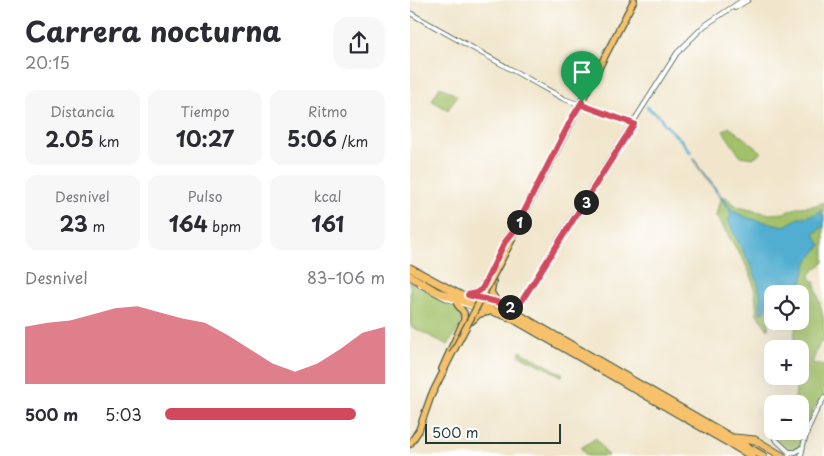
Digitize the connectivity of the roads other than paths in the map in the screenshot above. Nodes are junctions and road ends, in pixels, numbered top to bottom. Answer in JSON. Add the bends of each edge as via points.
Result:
{"nodes":[{"id":1,"x":634,"y":0,"type":"edge"},
{"id":2,"x":743,"y":0,"type":"edge"},
{"id":3,"x":748,"y":0,"type":"edge"},
{"id":4,"x":410,"y":12,"type":"edge"},
{"id":5,"x":581,"y":104,"type":"junction"},
{"id":6,"x":633,"y":124,"type":"junction"},
{"id":7,"x":515,"y":231,"type":"junction"},
{"id":8,"x":410,"y":267,"type":"edge"},
{"id":9,"x":410,"y":277,"type":"edge"},
{"id":10,"x":468,"y":295,"type":"junction"},
{"id":11,"x":497,"y":302,"type":"junction"},
{"id":12,"x":457,"y":304,"type":"junction"},
{"id":13,"x":515,"y":311,"type":"junction"},
{"id":14,"x":489,"y":312,"type":"junction"},
{"id":15,"x":443,"y":370,"type":"junction"},
{"id":16,"x":824,"y":398,"type":"edge"},
{"id":17,"x":700,"y":426,"type":"junction"},
{"id":18,"x":722,"y":438,"type":"junction"},
{"id":19,"x":410,"y":439,"type":"edge"},
{"id":20,"x":734,"y":439,"type":"junction"},
{"id":21,"x":776,"y":440,"type":"edge"},
{"id":22,"x":410,"y":444,"type":"edge"},
{"id":23,"x":728,"y":446,"type":"dead end"},
{"id":24,"x":802,"y":447,"type":"junction"},
{"id":25,"x":747,"y":454,"type":"edge"},
{"id":26,"x":764,"y":456,"type":"edge"},
{"id":27,"x":770,"y":456,"type":"edge"},
{"id":28,"x":782,"y":456,"type":"edge"},
{"id":29,"x":801,"y":456,"type":"edge"}],
"edges":[{"from":1,"to":5,"type":"main road"},
{"from":2,"to":6,"type":"street","via":[[704,26],[680,49]]},
{"from":3,"to":6,"type":"street","via":[[711,23],[682,50]]},
{"from":4,"to":5,"type":"street","via":[[547,90]]},
{"from":5,"to":6,"type":"street"},
{"from":5,"to":7,"type":"main road"},
{"from":6,"to":13,"type":"street"},
{"from":7,"to":10,"type":"main road","via":[[505,242],[482,289]]},
{"from":7,"to":11,"type":"main road","via":[[491,286],[491,294]]},
{"from":7,"to":15,"type":"main road","bridge":true},
{"from":8,"to":10,"type":"street"},
{"from":8,"to":13,"type":"highway","via":[[462,296]]},
{"from":9,"to":12,"type":"street","via":[[429,291]]},
{"from":9,"to":17,"type":"highway","via":[[437,292],[512,318]]},
{"from":10,"to":11,"type":"street"},
{"from":11,"to":13,"type":"street"},
{"from":12,"to":14,"type":"street"},
{"from":12,"to":15,"type":"main road","via":[[464,313],[464,320]]},
{"from":13,"to":20,"type":"highway"},
{"from":14,"to":15,"type":"main road","via":[[474,317]]},
{"from":14,"to":17,"type":"street","via":[[511,320],[682,419]]},
{"from":15,"to":19,"type":"main road","via":[[428,395]]},
{"from":15,"to":22,"type":"main road","via":[[423,422]]},
{"from":16,"to":24,"type":"street"},
{"from":17,"to":18,"type":"highway"},
{"from":18,"to":23,"type":"highway"},
{"from":18,"to":25,"type":"highway"},
{"from":20,"to":26,"type":"highway"},
{"from":20,"to":27,"type":"highway"},
{"from":20,"to":28,"type":"highway","via":[[752,440]]},
{"from":21,"to":24,"type":"street","via":[[789,452]]},
{"from":24,"to":29,"type":"street"}]}
